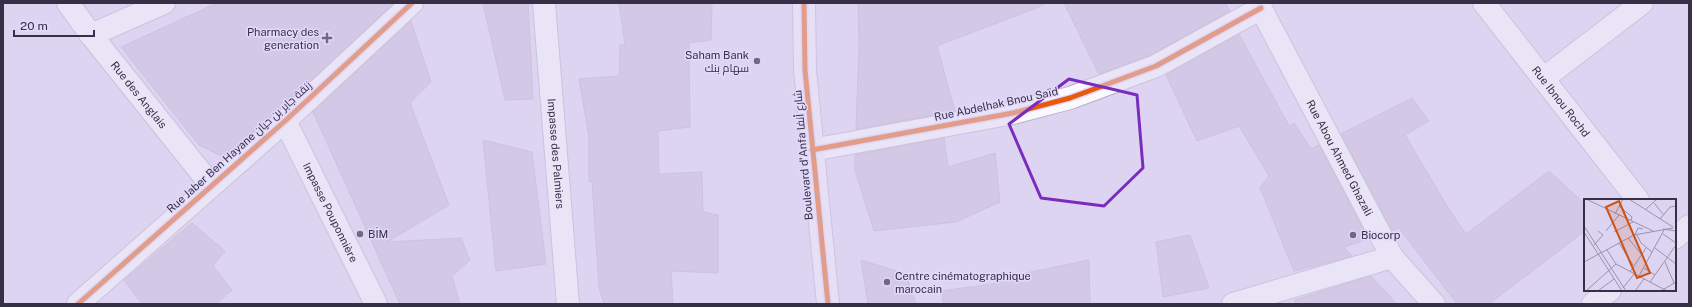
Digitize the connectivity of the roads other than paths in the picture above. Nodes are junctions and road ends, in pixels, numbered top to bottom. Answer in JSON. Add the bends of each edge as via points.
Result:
{"nodes":[{"id":1,"x":68,"y":3,"type":"edge"},
{"id":2,"x":164,"y":3,"type":"edge"},
{"id":3,"x":412,"y":3,"type":"edge"},
{"id":4,"x":544,"y":3,"type":"edge"},
{"id":5,"x":804,"y":3,"type":"edge"},
{"id":6,"x":1484,"y":3,"type":"edge"},
{"id":7,"x":1642,"y":3,"type":"edge"},
{"id":8,"x":1260,"y":5,"type":"edge"},
{"id":9,"x":91,"y":35,"type":"junction"},
{"id":10,"x":1543,"y":79,"type":"junction"},
{"id":11,"x":285,"y":121,"type":"junction"},
{"id":12,"x":812,"y":150,"type":"junction"},
{"id":13,"x":210,"y":185,"type":"junction"},
{"id":14,"x":1637,"y":199,"type":"edge"},
{"id":15,"x":1689,"y":226,"type":"edge"},
{"id":16,"x":1676,"y":237,"type":"edge"},
{"id":17,"x":1392,"y":257,"type":"junction"},
{"id":18,"x":1609,"y":291,"type":"edge"},
{"id":19,"x":78,"y":304,"type":"edge"},
{"id":20,"x":376,"y":304,"type":"edge"},
{"id":21,"x":568,"y":304,"type":"edge"},
{"id":22,"x":828,"y":304,"type":"edge"},
{"id":23,"x":1233,"y":304,"type":"edge"},
{"id":24,"x":1434,"y":304,"type":"edge"},
{"id":25,"x":1593,"y":304,"type":"edge"}],
"edges":[{"from":1,"to":9,"type":"street","name":"Rue des Anglais"},
{"from":2,"to":9,"type":"street"},
{"from":3,"to":11,"type":"street","name":"Rue Jaber Ben Hayane زنقة جابر بن حيان"},
{"from":4,"to":21,"type":"street","name":"Impasse des Palmiers"},
{"from":5,"to":12,"type":"main road","name":"Boulevard d'Anfa شارع أنفا","via":[[805,70]]},
{"from":6,"to":10,"type":"street","name":"Rue Ibnou Rochd"},
{"from":7,"to":10,"type":"street"},
{"from":8,"to":12,"type":"street","name":"Rue Abdelhak Bnou Saïd","via":[[1156,66],[1070,98],[1013,113]]},
{"from":8,"to":17,"type":"street","name":"Rue Abou Ahmed Ghazali"},
{"from":9,"to":13,"type":"street","name":"Rue des Anglais"},
{"from":10,"to":14,"type":"street","name":"Rue Ibnou Rochd"},
{"from":11,"to":13,"type":"street","name":"Rue Jaber Ben Hayane زنقة جابر بن حيان"},
{"from":11,"to":20,"type":"street","name":"Impasse Pouponnière"},
{"from":12,"to":22,"type":"main road","name":"Boulevard d'Anfa شارع أنفا"},
{"from":13,"to":19,"type":"street","name":"Rue Jaber Ben Hayane زنقة جابر بن حيان"},
{"from":15,"to":16,"type":"street"},
{"from":17,"to":23,"type":"street"},
{"from":17,"to":24,"type":"street","name":"Rue Abou Ahmed Ghazali"},
{"from":18,"to":25,"type":"street"}]}
